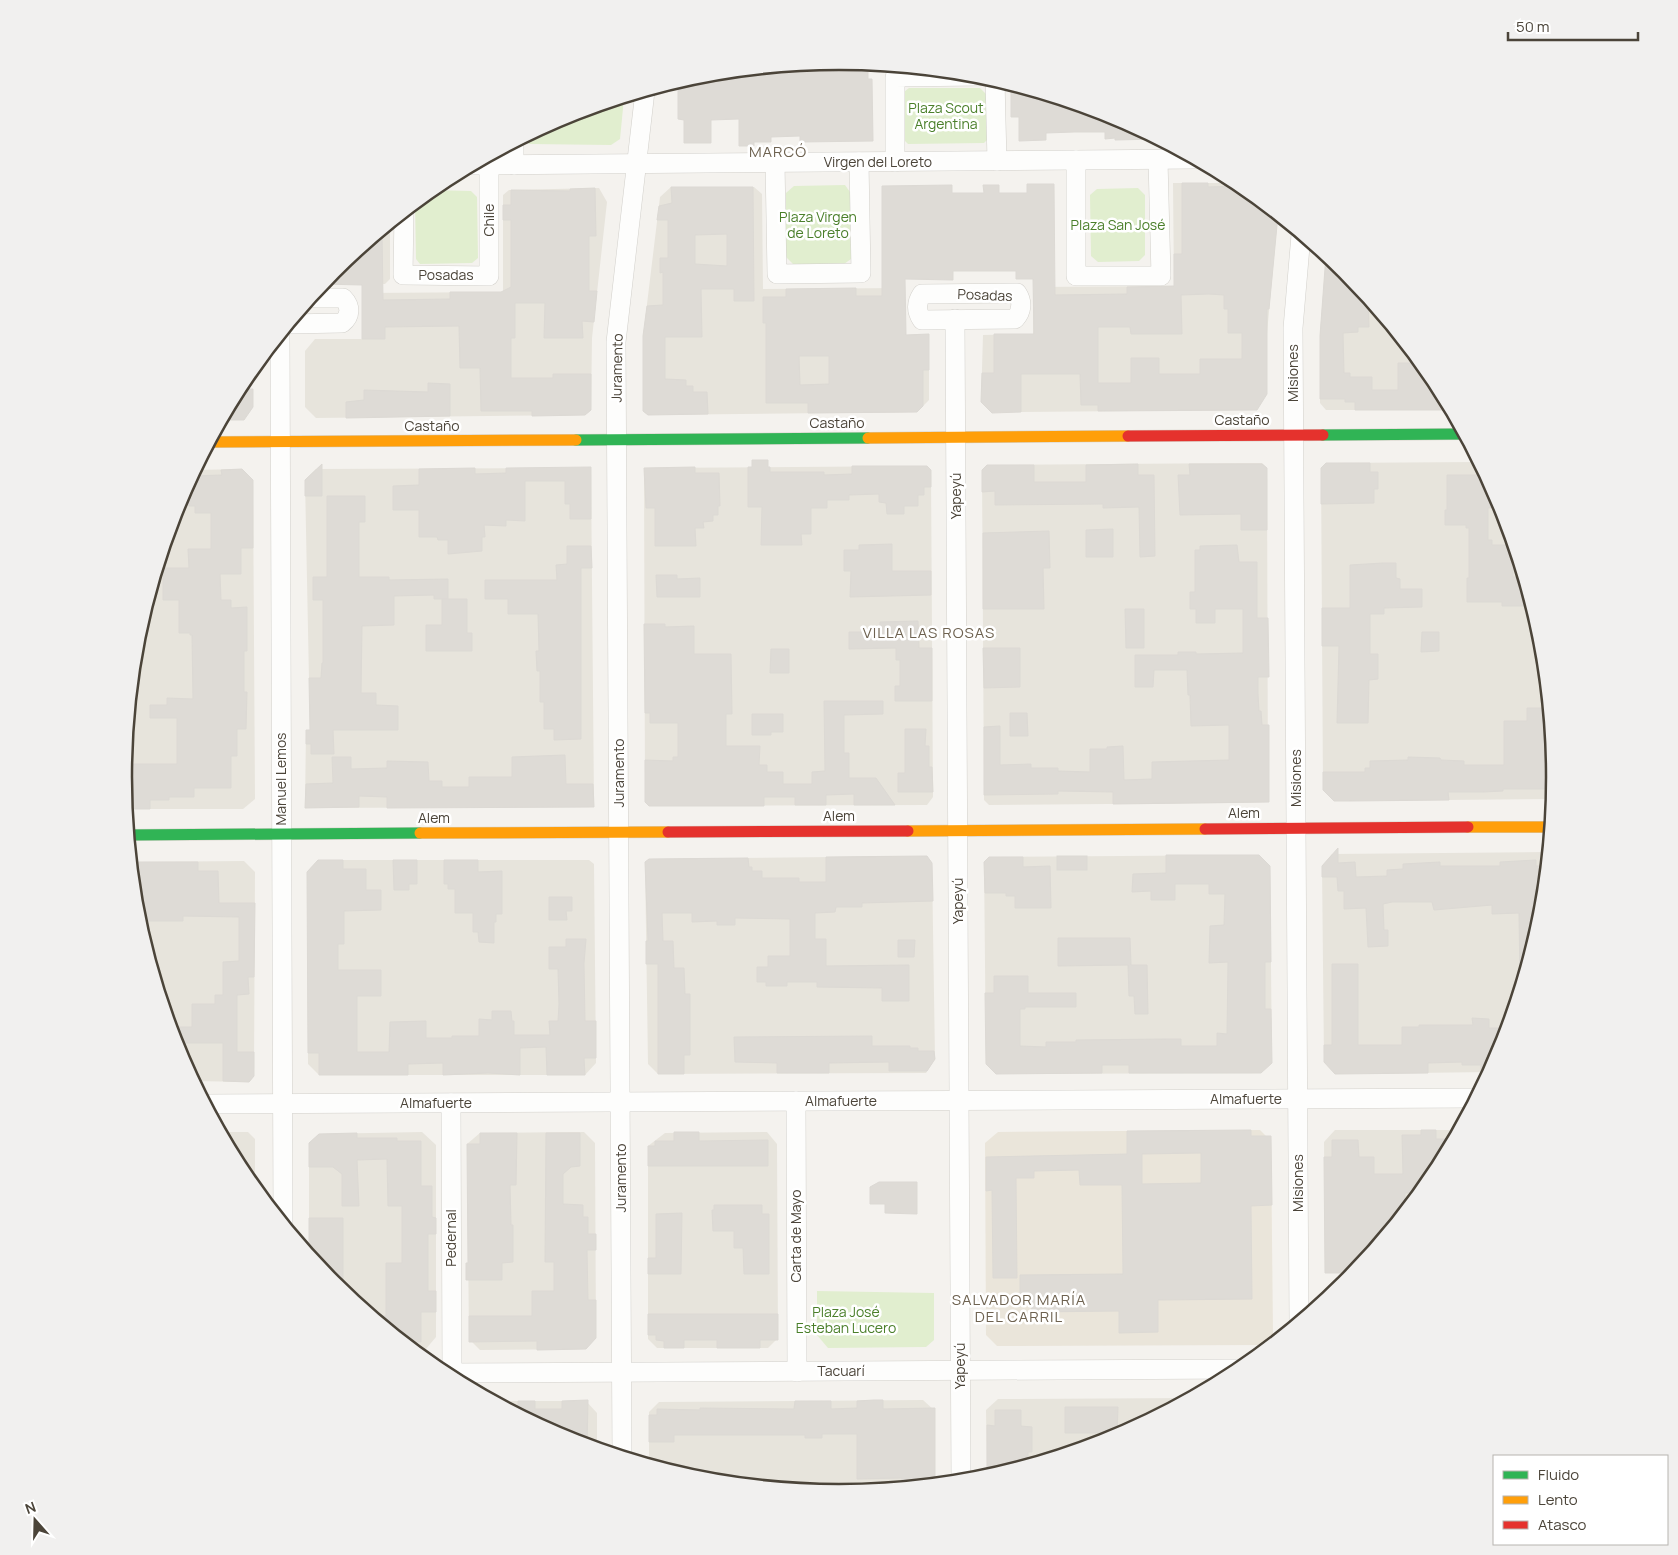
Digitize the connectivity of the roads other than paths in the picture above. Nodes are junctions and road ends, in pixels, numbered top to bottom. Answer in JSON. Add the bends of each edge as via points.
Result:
{"nodes":[{"id":1,"x":934,"y":77,"type":"edge"},
{"id":2,"x":996,"y":88,"type":"edge"},
{"id":3,"x":644,"y":98,"type":"edge"},
{"id":4,"x":514,"y":149,"type":"edge"},
{"id":5,"x":1164,"y":155,"type":"edge"},
{"id":6,"x":1178,"y":157,"type":"edge"},
{"id":7,"x":1076,"y":160,"type":"junction"},
{"id":8,"x":997,"y":161,"type":"junction"},
{"id":9,"x":859,"y":162,"type":"junction"},
{"id":10,"x":895,"y":162,"type":"junction"},
{"id":11,"x":775,"y":163,"type":"junction"},
{"id":12,"x":637,"y":164,"type":"junction"},
{"id":13,"x":485,"y":165,"type":"edge"},
{"id":14,"x":514,"y":165,"type":"junction"},
{"id":15,"x":481,"y":167,"type":"edge"},
{"id":16,"x":404,"y":220,"type":"edge"},
{"id":17,"x":1300,"y":242,"type":"edge"},
{"id":18,"x":490,"y":276,"type":"joint"},
{"id":19,"x":319,"y":298,"type":"edge"},
{"id":20,"x":955,"y":319,"type":"junction"},
{"id":21,"x":297,"y":324,"type":"edge"},
{"id":22,"x":280,"y":345,"type":"edge"},
{"id":23,"x":1457,"y":434,"type":"edge"},
{"id":24,"x":1293,"y":435,"type":"junction"},
{"id":25,"x":955,"y":437,"type":"junction"},
{"id":26,"x":617,"y":440,"type":"junction"},
{"id":27,"x":216,"y":442,"type":"edge"},
{"id":28,"x":280,"y":442,"type":"junction"},
{"id":29,"x":1545,"y":827,"type":"edge"},
{"id":30,"x":1296,"y":828,"type":"junction"},
{"id":31,"x":957,"y":830,"type":"junction"},
{"id":32,"x":619,"y":832,"type":"junction"},
{"id":33,"x":281,"y":834,"type":"junction"},
{"id":34,"x":134,"y":835,"type":"edge"},
{"id":35,"x":1470,"y":1098,"type":"edge"},
{"id":36,"x":1298,"y":1099,"type":"junction"},
{"id":37,"x":959,"y":1100,"type":"junction"},
{"id":38,"x":796,"y":1101,"type":"junction"},
{"id":39,"x":620,"y":1102,"type":"junction"},
{"id":40,"x":451,"y":1103,"type":"junction"},
{"id":41,"x":212,"y":1104,"type":"edge"},
{"id":42,"x":282,"y":1104,"type":"junction"},
{"id":43,"x":282,"y":1213,"type":"edge"},
{"id":44,"x":1299,"y":1314,"type":"edge"},
{"id":45,"x":447,"y":1367,"type":"edge"},
{"id":46,"x":1227,"y":1369,"type":"edge"},
{"id":47,"x":960,"y":1371,"type":"junction"},
{"id":48,"x":622,"y":1372,"type":"junction"},
{"id":49,"x":797,"y":1372,"type":"junction"},
{"id":50,"x":457,"y":1373,"type":"edge"},
{"id":51,"x":622,"y":1450,"type":"edge"},
{"id":52,"x":961,"y":1474,"type":"edge"}],
"edges":[{"from":1,"to":10,"type":"street","via":[[895,77]]},
{"from":2,"to":8,"type":"street"},
{"from":3,"to":12,"type":"street","name":"Juramento"},
{"from":4,"to":14,"type":"street"},
{"from":5,"to":6,"type":"street","name":"Virgen del Loreto"},
{"from":5,"to":7,"type":"street","name":"Virgen del Loreto"},
{"from":5,"to":7,"type":"street","via":[[1161,276],[1076,276]]},
{"from":7,"to":8,"type":"street","name":"Virgen del Loreto"},
{"from":8,"to":10,"type":"street","name":"Virgen del Loreto"},
{"from":9,"to":10,"type":"street","name":"Virgen del Loreto"},
{"from":9,"to":11,"type":"street","name":"Virgen del Loreto"},
{"from":9,"to":11,"type":"street","via":[[861,274],[777,274]]},
{"from":11,"to":12,"type":"street","name":"Virgen del Loreto"},
{"from":12,"to":14,"type":"street","name":"Virgen del Loreto"},
{"from":12,"to":26,"type":"street","name":"Juramento","via":[[616,342]]},
{"from":13,"to":14,"type":"street","name":"Virgen del Loreto"},
{"from":15,"to":18,"type":"street","name":"Chile"},
{"from":16,"to":18,"type":"street","name":"Posadas","via":[[403,275]]},
{"from":17,"to":24,"type":"street","name":"Misiones","via":[[1293,328]]},
{"from":19,"to":21,"type":"street","via":[[343,298],[348,306],[348,316],[342,323]]},
{"from":20,"to":20,"type":"street","name":"Posadas","via":[[1015,319],[1021,309],[1020,299],[1017,293],[922,294],[917,308],[922,320]]},
{"from":20,"to":25,"type":"street","name":"Yapeyú"},
{"from":22,"to":28,"type":"street","name":"Manuel Lemos"},
{"from":23,"to":24,"type":"street","name":"Castaño"},
{"from":24,"to":25,"type":"street","name":"Castaño"},
{"from":24,"to":30,"type":"street","name":"Misiones"},
{"from":25,"to":26,"type":"street","name":"Castaño"},
{"from":25,"to":31,"type":"street","name":"Yapeyú"},
{"from":26,"to":28,"type":"street","name":"Castaño"},
{"from":26,"to":32,"type":"street","name":"Juramento"},
{"from":27,"to":28,"type":"street","name":"Castaño"},
{"from":28,"to":33,"type":"street","name":"Manuel Lemos"},
{"from":29,"to":30,"type":"street","name":"Alem"},
{"from":30,"to":31,"type":"street","name":"Alem"},
{"from":30,"to":36,"type":"street","name":"Misiones"},
{"from":31,"to":32,"type":"street","name":"Alem"},
{"from":31,"to":37,"type":"street","name":"Yapeyú"},
{"from":32,"to":33,"type":"street","name":"Alem"},
{"from":32,"to":39,"type":"street","name":"Juramento"},
{"from":33,"to":34,"type":"street","name":"Alem"},
{"from":33,"to":42,"type":"street","name":"Manuel Lemos"},
{"from":35,"to":36,"type":"street","name":"Almafuerte"},
{"from":36,"to":37,"type":"street","name":"Almafuerte"},
{"from":36,"to":44,"type":"street","name":"Misiones"},
{"from":37,"to":38,"type":"street","name":"Almafuerte"},
{"from":37,"to":47,"type":"street","name":"Yapeyú"},
{"from":38,"to":39,"type":"street","name":"Almafuerte"},
{"from":38,"to":49,"type":"street","name":"Carta de Mayo"},
{"from":39,"to":40,"type":"street","name":"Almafuerte"},
{"from":39,"to":48,"type":"street","name":"Juramento"},
{"from":40,"to":42,"type":"street","name":"Almafuerte"},
{"from":40,"to":45,"type":"street","name":"Pedernal"},
{"from":41,"to":42,"type":"street","name":"Almafuerte"},
{"from":42,"to":43,"type":"street","name":"Manuel Lemos"},
{"from":46,"to":47,"type":"street","name":"Tacuarí"},
{"from":47,"to":49,"type":"street","name":"Tacuarí"},
{"from":47,"to":52,"type":"street","name":"Yapeyú"},
{"from":48,"to":49,"type":"street","name":"Tacuarí"},
{"from":48,"to":50,"type":"street","name":"Tacuarí"},
{"from":48,"to":51,"type":"street","name":"Juramento"}]}
